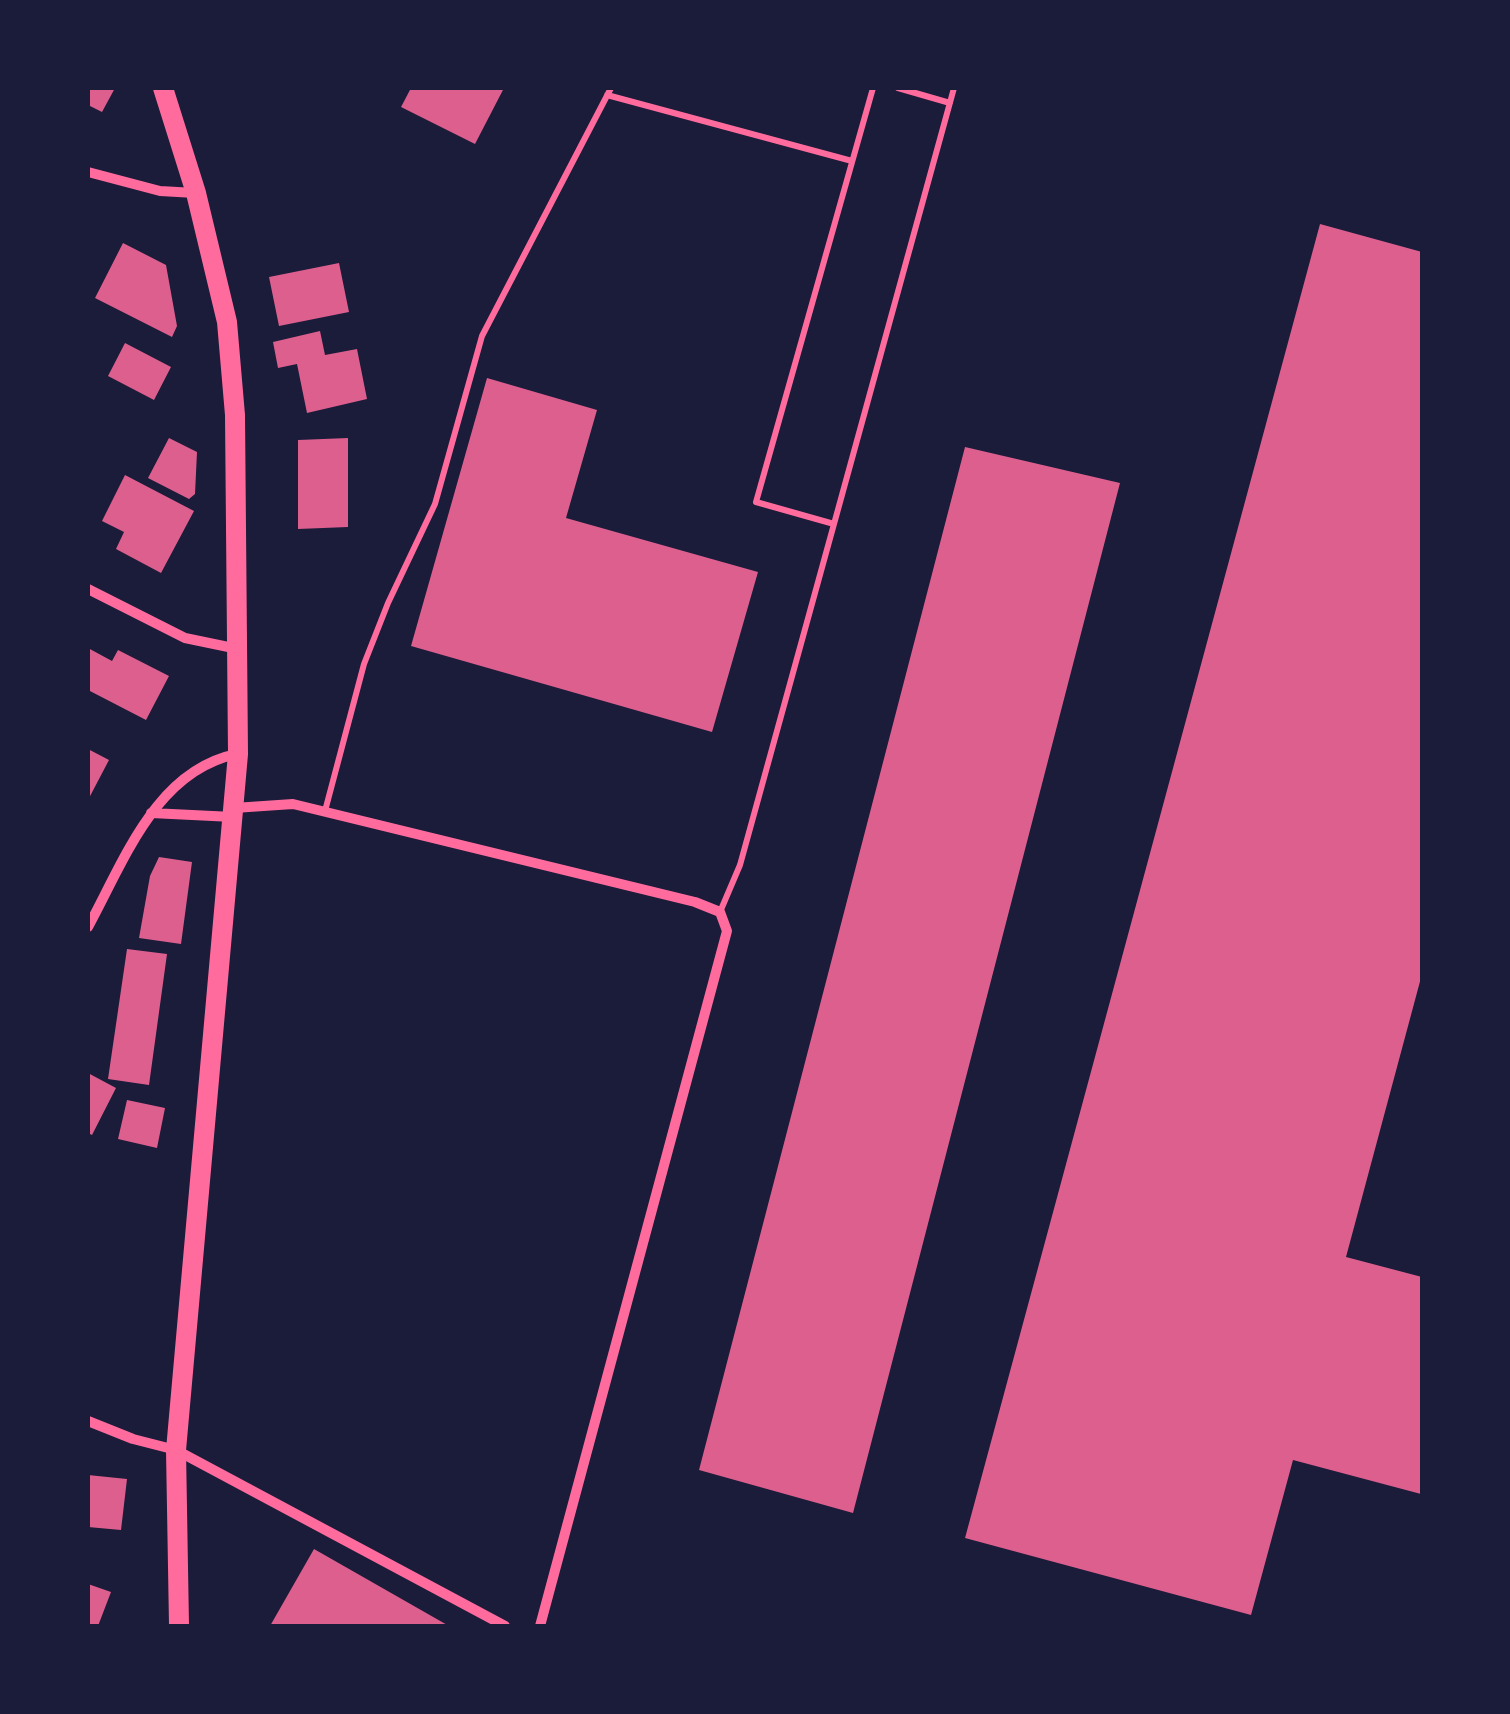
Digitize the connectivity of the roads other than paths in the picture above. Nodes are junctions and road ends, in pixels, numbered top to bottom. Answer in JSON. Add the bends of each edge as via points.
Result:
{"nodes":[{"id":1,"x":163,"y":88,"type":"edge"},
{"id":2,"x":873,"y":88,"type":"edge"},
{"id":3,"x":898,"y":88,"type":"edge"},
{"id":4,"x":954,"y":88,"type":"edge"},
{"id":5,"x":609,"y":91,"type":"edge"},
{"id":6,"x":950,"y":102,"type":"junction"},
{"id":7,"x":852,"y":161,"type":"junction"},
{"id":8,"x":88,"y":172,"type":"edge"},
{"id":9,"x":196,"y":193,"type":"junction"},
{"id":10,"x":834,"y":524,"type":"junction"},
{"id":11,"x":88,"y":588,"type":"edge"},
{"id":12,"x":239,"y":650,"type":"junction"},
{"id":13,"x":238,"y":754,"type":"junction"},
{"id":14,"x":324,"y":811,"type":"junction"},
{"id":15,"x":234,"y":812,"type":"junction"},
{"id":16,"x":151,"y":813,"type":"junction"},
{"id":17,"x":720,"y":912,"type":"junction"},
{"id":18,"x":88,"y":927,"type":"edge"},
{"id":19,"x":88,"y":1421,"type":"edge"},
{"id":20,"x":176,"y":1450,"type":"junction"},
{"id":21,"x":179,"y":1626,"type":"edge"},
{"id":22,"x":506,"y":1626,"type":"edge"},
{"id":23,"x":540,"y":1626,"type":"edge"}],
"edges":[{"from":1,"to":9,"type":"main road"},
{"from":2,"to":7,"type":"lane"},
{"from":3,"to":6,"type":"lane"},
{"from":4,"to":6,"type":"lane"},
{"from":5,"to":7,"type":"lane"},
{"from":5,"to":14,"type":"lane","via":[[482,336],[435,504],[364,664]]},
{"from":6,"to":10,"type":"lane"},
{"from":7,"to":10,"type":"lane","via":[[756,502]]},
{"from":8,"to":9,"type":"street"},
{"from":9,"to":12,"type":"main road","via":[[229,341],[236,415]]},
{"from":10,"to":17,"type":"lane","via":[[740,866]]},
{"from":11,"to":12,"type":"street","via":[[184,638]]},
{"from":12,"to":13,"type":"main road"},
{"from":13,"to":15,"type":"main road"},
{"from":13,"to":16,"type":"street","via":[[211,759],[180,780]]},
{"from":14,"to":15,"type":"street","via":[[292,804]]},
{"from":14,"to":17,"type":"street"},
{"from":15,"to":16,"type":"street"},
{"from":15,"to":20,"type":"main road"},
{"from":16,"to":18,"type":"street"},
{"from":17,"to":23,"type":"street","via":[[727,931]]},
{"from":19,"to":20,"type":"street"},
{"from":20,"to":21,"type":"main road"},
{"from":20,"to":22,"type":"street"}]}
